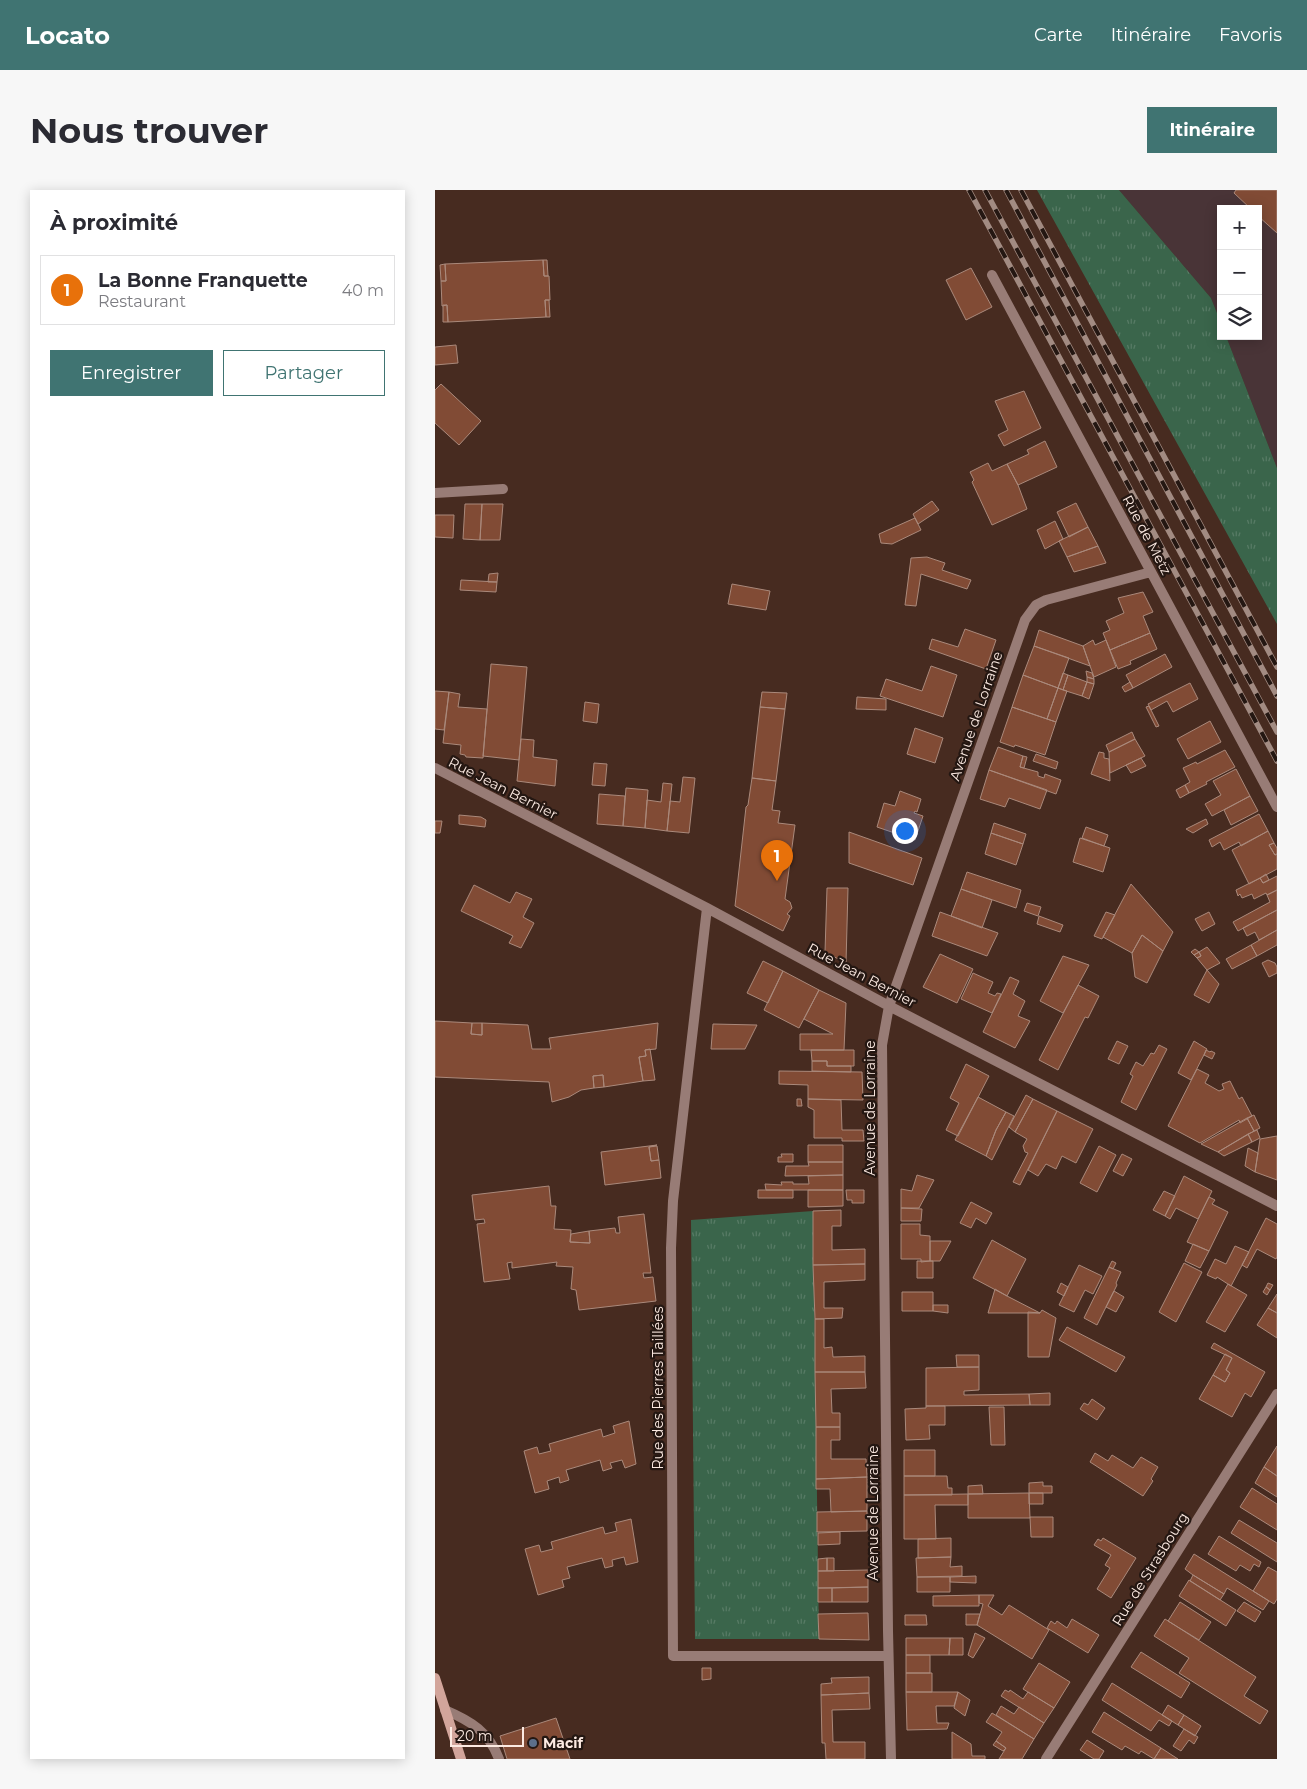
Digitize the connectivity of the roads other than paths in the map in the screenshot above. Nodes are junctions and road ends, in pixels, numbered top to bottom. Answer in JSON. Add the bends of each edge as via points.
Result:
{"nodes":[{"id":1,"x":992,"y":275,"type":"dead end"},
{"id":2,"x":503,"y":489,"type":"dead end"},
{"id":3,"x":435,"y":493,"type":"edge"},
{"id":4,"x":1151,"y":572,"type":"junction"},
{"id":5,"x":435,"y":768,"type":"edge"},
{"id":6,"x":1277,"y":807,"type":"edge"},
{"id":7,"x":707,"y":908,"type":"junction"},
{"id":8,"x":889,"y":1006,"type":"junction"},
{"id":9,"x":1277,"y":1206,"type":"edge"},
{"id":10,"x":1277,"y":1394,"type":"edge"},
{"id":11,"x":888,"y":1656,"type":"junction"},
{"id":12,"x":435,"y":1678,"type":"edge"},
{"id":13,"x":445,"y":1710,"type":"junction"},
{"id":14,"x":461,"y":1759,"type":"edge"},
{"id":15,"x":499,"y":1759,"type":"edge"},
{"id":16,"x":891,"y":1759,"type":"edge"},
{"id":17,"x":1046,"y":1759,"type":"edge"}],
"edges":[{"from":1,"to":4,"type":"street","name":"Rue de Metz"},
{"from":2,"to":3,"type":"street"},
{"from":4,"to":6,"type":"street","name":"Rue de Metz"},
{"from":4,"to":8,"type":"street","name":"Avenue de Lorraine","via":[[1046,600],[1035,605],[1025,620]]},
{"from":5,"to":7,"type":"street","name":"Rue Jean Bernier"},
{"from":7,"to":8,"type":"street","name":"Rue Jean Bernier"},
{"from":7,"to":11,"type":"street","name":"Rue des Pierres Taillées","via":[[673,1201],[673,1656]]},
{"from":8,"to":9,"type":"street","name":"Rue Jean Bernier"},
{"from":8,"to":11,"type":"street","name":"Avenue de Lorraine","via":[[882,1045]]},
{"from":10,"to":17,"type":"street","name":"Rue de Strasbourg"},
{"from":11,"to":16,"type":"street","name":"Avenue de Lorraine"},
{"from":12,"to":13,"type":"main road"},
{"from":13,"to":14,"type":"main road"},
{"from":13,"to":15,"type":"street","via":[[480,1730],[495,1748]]}]}
